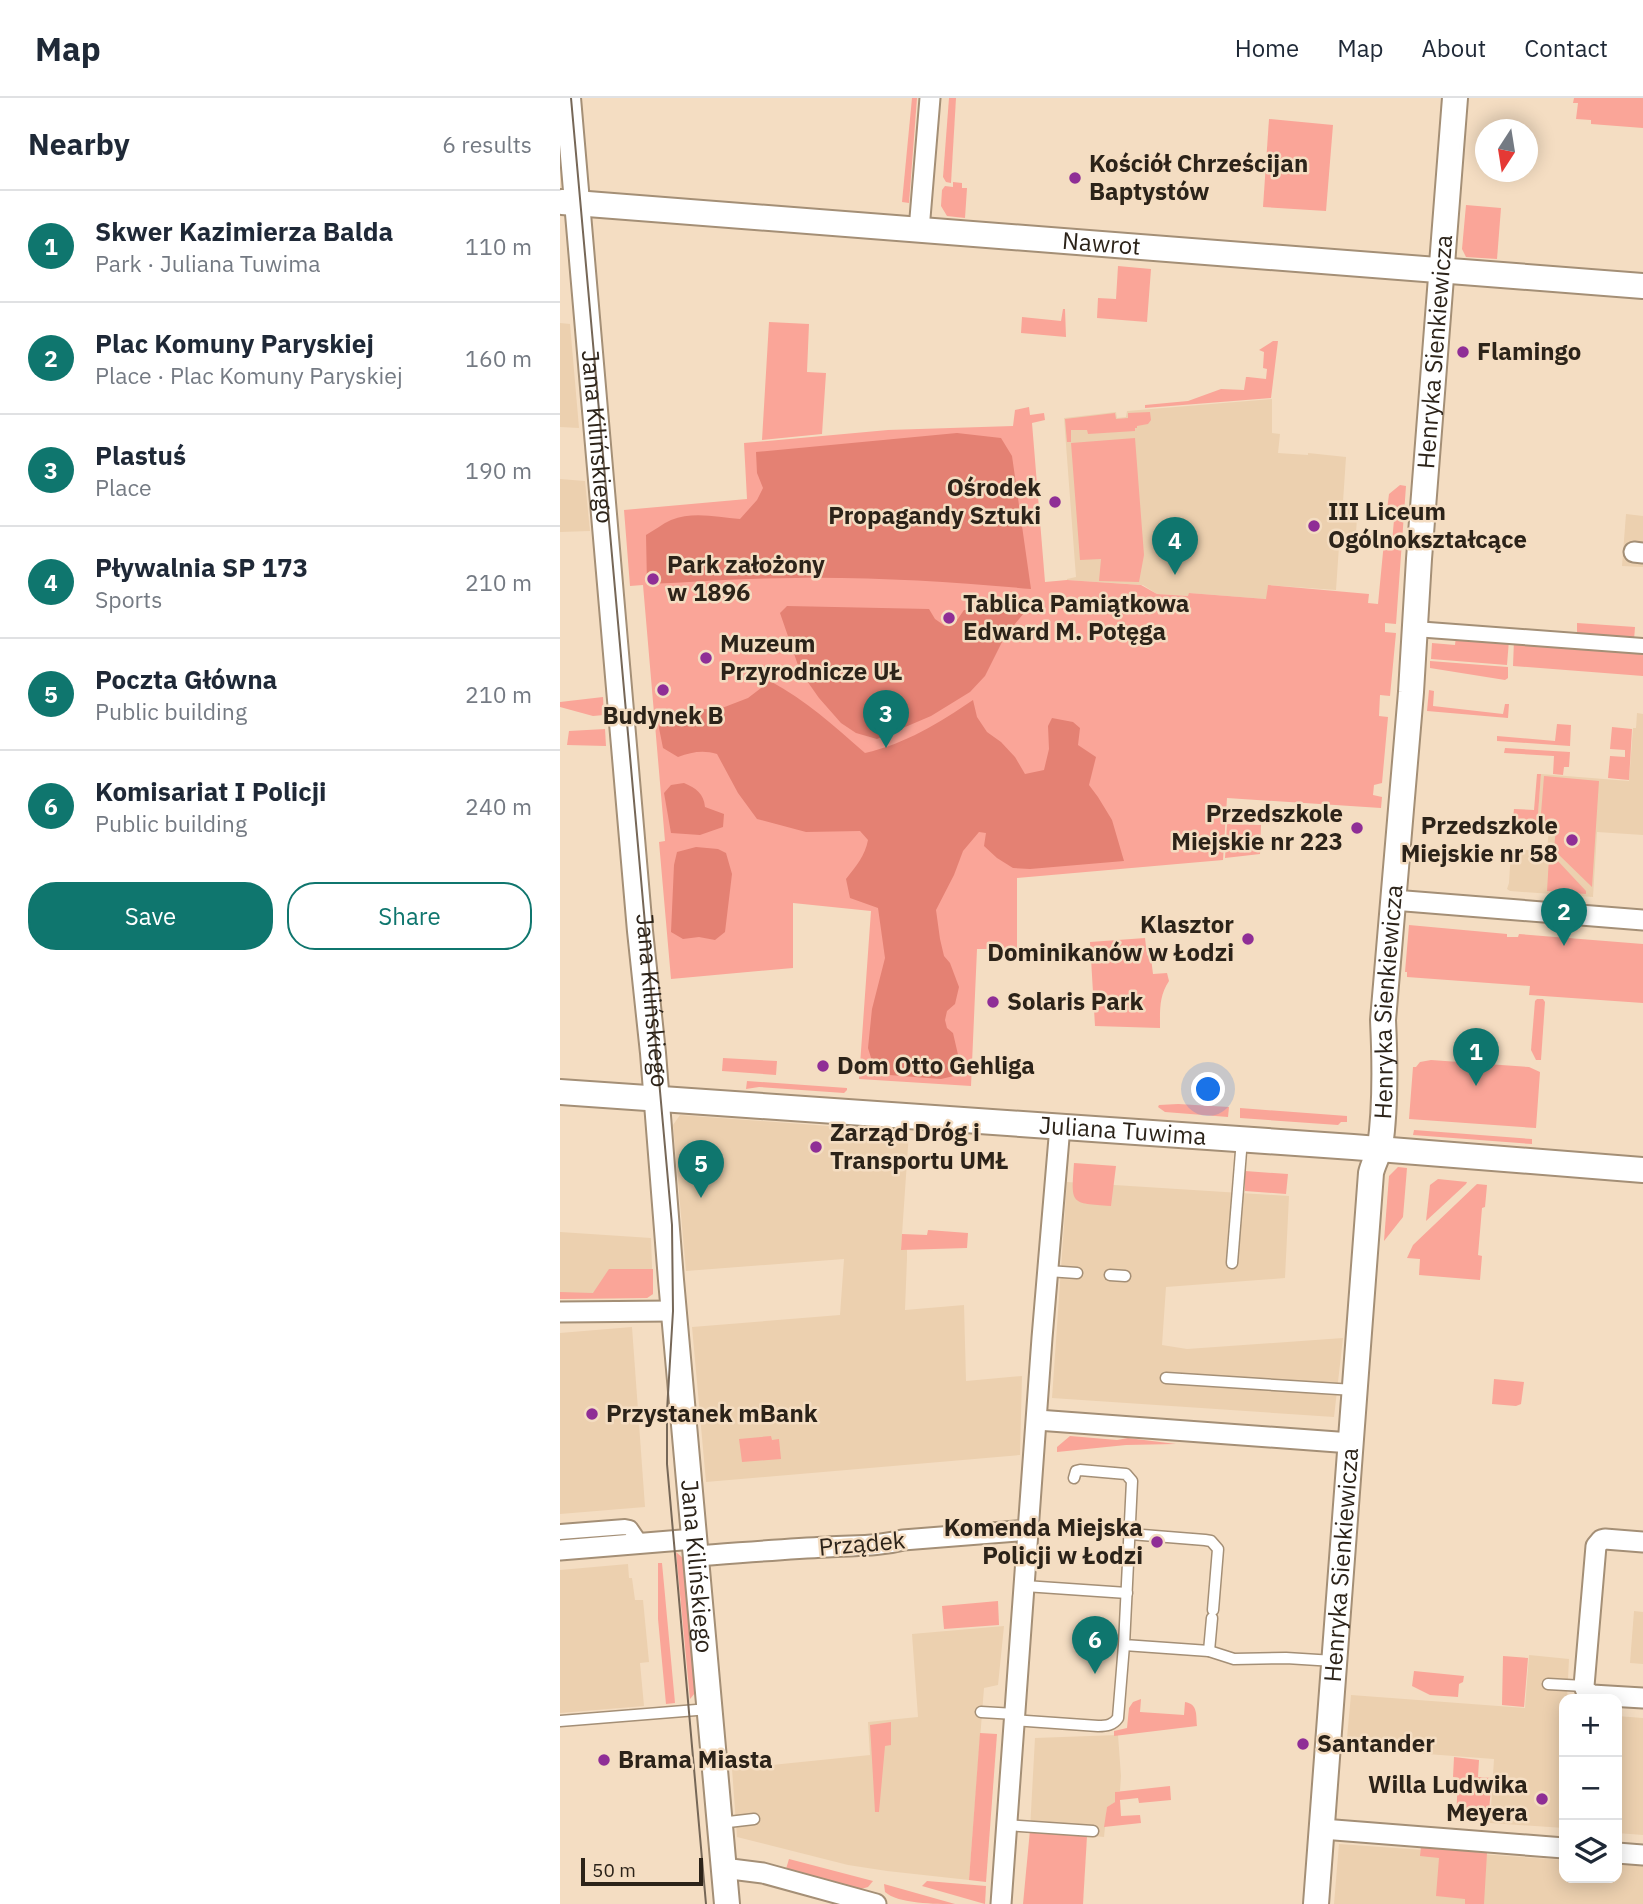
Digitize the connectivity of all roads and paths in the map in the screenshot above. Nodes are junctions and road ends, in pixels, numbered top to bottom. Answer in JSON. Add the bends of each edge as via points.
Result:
{"nodes":[{"id":1,"x":568,"y":98,"type":"edge"},
{"id":2,"x":930,"y":98,"type":"edge"},
{"id":3,"x":1455,"y":98,"type":"edge"},
{"id":4,"x":568,"y":203,"type":"edge"},
{"id":5,"x":919,"y":230,"type":"junction"},
{"id":6,"x":1442,"y":269,"type":"junction"},
{"id":7,"x":1643,"y":286,"type":"edge"},
{"id":8,"x":1415,"y":629,"type":"junction"},
{"id":9,"x":1643,"y":646,"type":"edge"},
{"id":10,"x":1393,"y":900,"type":"junction"},
{"id":11,"x":1643,"y":920,"type":"edge"},
{"id":12,"x":560,"y":1092,"type":"edge"},
{"id":13,"x":657,"y":1097,"type":"junction"},
{"id":14,"x":1060,"y":1126,"type":"junction"},
{"id":15,"x":1242,"y":1139,"type":"junction"},
{"id":16,"x":1379,"y":1149,"type":"junction"},
{"id":17,"x":1643,"y":1170,"type":"edge"},
{"id":18,"x":1232,"y":1264,"type":"dead end"},
{"id":19,"x":1048,"y":1271,"type":"junction"},
{"id":20,"x":1077,"y":1273,"type":"dead end"},
{"id":21,"x":1110,"y":1275,"type":"dead end"},
{"id":22,"x":1125,"y":1276,"type":"dead end"},
{"id":23,"x":673,"y":1311,"type":"junction"},
{"id":24,"x":560,"y":1312,"type":"edge"},
{"id":25,"x":1166,"y":1377,"type":"dead end"},
{"id":26,"x":1355,"y":1390,"type":"junction"},
{"id":27,"x":1037,"y":1420,"type":"junction"},
{"id":28,"x":1351,"y":1443,"type":"junction"},
{"id":29,"x":1074,"y":1478,"type":"dead end"},
{"id":30,"x":1029,"y":1530,"type":"junction"},
{"id":31,"x":560,"y":1532,"type":"edge"},
{"id":32,"x":1130,"y":1534,"type":"junction"},
{"id":33,"x":1643,"y":1542,"type":"edge"},
{"id":34,"x":641,"y":1544,"type":"junction"},
{"id":35,"x":695,"y":1548,"type":"junction"},
{"id":36,"x":560,"y":1550,"type":"edge"},
{"id":37,"x":1025,"y":1587,"type":"junction"},
{"id":38,"x":1127,"y":1592,"type":"junction"},
{"id":39,"x":1124,"y":1645,"type":"junction"},
{"id":40,"x":1209,"y":1651,"type":"junction"},
{"id":41,"x":1334,"y":1661,"type":"junction"},
{"id":42,"x":1548,"y":1684,"type":"dead end"},
{"id":43,"x":1584,"y":1686,"type":"junction"},
{"id":44,"x":1590,"y":1694,"type":"edge"},
{"id":45,"x":1622,"y":1698,"type":"edge"},
{"id":46,"x":1643,"y":1698,"type":"edge"},
{"id":47,"x":709,"y":1709,"type":"junction"},
{"id":48,"x":981,"y":1712,"type":"dead end"},
{"id":49,"x":1015,"y":1717,"type":"junction"},
{"id":50,"x":560,"y":1721,"type":"edge"},
{"id":51,"x":754,"y":1819,"type":"dead end"},
{"id":52,"x":719,"y":1823,"type":"junction"},
{"id":53,"x":1006,"y":1825,"type":"junction"},
{"id":54,"x":1322,"y":1829,"type":"junction"},
{"id":55,"x":1093,"y":1831,"type":"dead end"},
{"id":56,"x":1559,"y":1848,"type":"edge"},
{"id":57,"x":1622,"y":1853,"type":"edge"},
{"id":58,"x":1643,"y":1855,"type":"edge"},
{"id":59,"x":723,"y":1868,"type":"junction"},
{"id":60,"x":727,"y":1904,"type":"edge"},
{"id":61,"x":876,"y":1904,"type":"edge"},
{"id":62,"x":1001,"y":1904,"type":"edge"},
{"id":63,"x":1316,"y":1904,"type":"edge"}],
"edges":[{"from":1,"to":4,"type":"street","name":"Jana Kilińskiego"},
{"from":2,"to":5,"type":"street"},
{"from":3,"to":6,"type":"street","name":"Henryka Sienkiewicza"},
{"from":4,"to":5,"type":"street","name":"Nawrot"},
{"from":4,"to":13,"type":"street","name":"Jana Kilińskiego"},
{"from":5,"to":6,"type":"street","name":"Nawrot"},
{"from":6,"to":7,"type":"street","name":"Nawrot"},
{"from":6,"to":8,"type":"street","name":"Henryka Sienkiewicza"},
{"from":8,"to":9,"type":"street"},
{"from":8,"to":10,"type":"street","name":"Henryka Sienkiewicza"},
{"from":10,"to":11,"type":"street"},
{"from":10,"to":16,"type":"street","name":"Henryka Sienkiewicza"},
{"from":12,"to":13,"type":"street","name":"Juliana Tuwima"},
{"from":13,"to":14,"type":"street","name":"Juliana Tuwima"},
{"from":13,"to":23,"type":"street","name":"Jana Kilińskiego"},
{"from":14,"to":15,"type":"street","name":"Juliana Tuwima"},
{"from":14,"to":19,"type":"street"},
{"from":15,"to":16,"type":"street","name":"Juliana Tuwima"},
{"from":15,"to":18,"type":"lane"},
{"from":16,"to":17,"type":"street","name":"Juliana Tuwima"},
{"from":16,"to":26,"type":"street","name":"Henryka Sienkiewicza","via":[[1371,1173]]},
{"from":19,"to":20,"type":"lane"},
{"from":19,"to":27,"type":"street"},
{"from":21,"to":22,"type":"lane"},
{"from":23,"to":24,"type":"street"},
{"from":23,"to":35,"type":"street","name":"Jana Kilińskiego"},
{"from":25,"to":26,"type":"lane"},
{"from":26,"to":28,"type":"street","name":"Henryka Sienkiewicza"},
{"from":27,"to":28,"type":"street"},
{"from":27,"to":30,"type":"street"},
{"from":28,"to":41,"type":"street","name":"Henryka Sienkiewicza"},
{"from":29,"to":32,"type":"lane","via":[[1080,1470],[1129,1476]]},
{"from":30,"to":35,"type":"street","name":"Prządek","via":[[862,1547]]},
{"from":30,"to":37,"type":"street"},
{"from":31,"to":34,"type":"street","via":[[625,1527]]},
{"from":32,"to":38,"type":"lane"},
{"from":32,"to":40,"type":"lane","via":[[1205,1539],[1218,1549]]},
{"from":33,"to":43,"type":"street","via":[[1605,1539],[1595,1546]]},
{"from":34,"to":35,"type":"street","name":"Prządek"},
{"from":34,"to":36,"type":"street","name":"Prządek"},
{"from":35,"to":47,"type":"street","name":"Jana Kilińskiego"},
{"from":37,"to":38,"type":"lane"},
{"from":37,"to":49,"type":"street"},
{"from":38,"to":39,"type":"lane"},
{"from":39,"to":40,"type":"lane"},
{"from":39,"to":49,"type":"lane","via":[[1115,1723],[1098,1726]]},
{"from":40,"to":41,"type":"lane","via":[[1234,1659]]},
{"from":41,"to":54,"type":"street","name":"Henryka Sienkiewicza"},
{"from":42,"to":43,"type":"lane"},
{"from":43,"to":44,"type":"street"},
{"from":45,"to":46,"type":"street"},
{"from":47,"to":50,"type":"lane"},
{"from":47,"to":52,"type":"street","name":"Jana Kilińskiego"},
{"from":48,"to":49,"type":"lane"},
{"from":49,"to":53,"type":"street"},
{"from":51,"to":52,"type":"lane"},
{"from":52,"to":59,"type":"street","name":"Jana Kilińskiego"},
{"from":53,"to":55,"type":"lane"},
{"from":53,"to":62,"type":"street"},
{"from":54,"to":56,"type":"street"},
{"from":54,"to":63,"type":"street","name":"Henryka Sienkiewicza"},
{"from":57,"to":58,"type":"street"},
{"from":59,"to":60,"type":"street","name":"Jana Kilińskiego"},
{"from":59,"to":61,"type":"street","via":[[763,1873]]}]}
